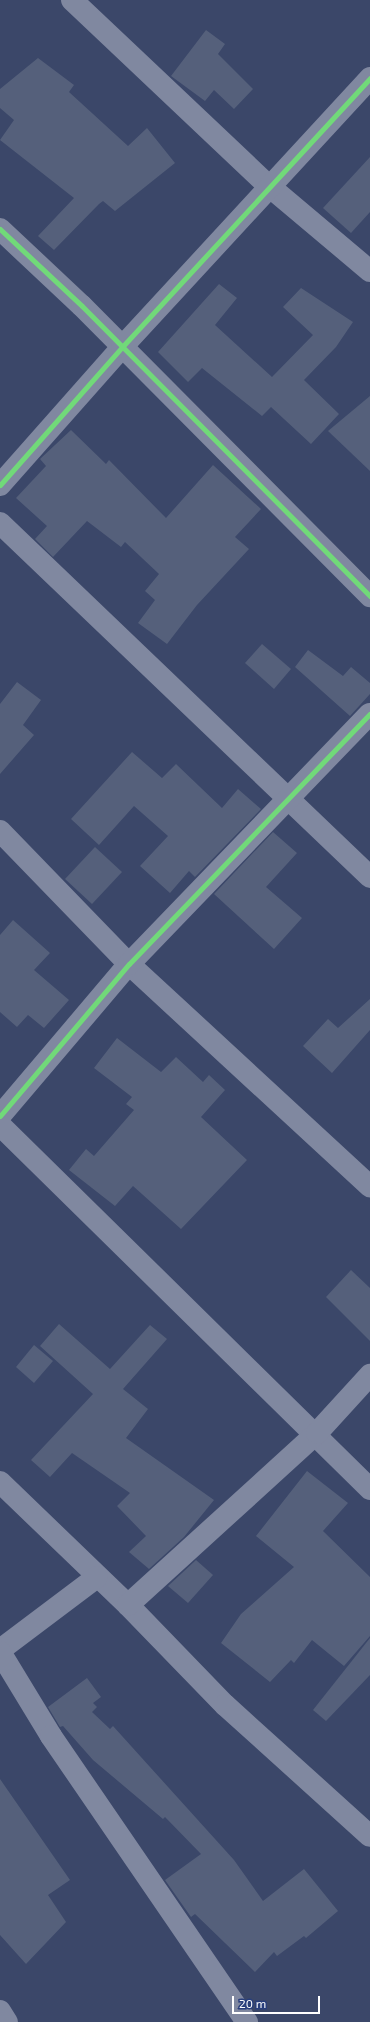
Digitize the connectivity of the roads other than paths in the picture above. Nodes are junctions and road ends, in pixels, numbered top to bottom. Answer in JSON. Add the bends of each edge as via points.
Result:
{"nodes":[{"id":1,"x":72,"y":0,"type":"edge"},
{"id":2,"x":370,"y":78,"type":"edge"},
{"id":3,"x":269,"y":186,"type":"junction"},
{"id":4,"x":0,"y":230,"type":"edge"},
{"id":5,"x":370,"y":271,"type":"edge"},
{"id":6,"x":122,"y":347,"type":"junction"},
{"id":7,"x":0,"y":485,"type":"edge"},
{"id":8,"x":0,"y":523,"type":"edge"},
{"id":9,"x":370,"y":596,"type":"edge"},
{"id":10,"x":370,"y":714,"type":"edge"},
{"id":11,"x":288,"y":798,"type":"junction"},
{"id":12,"x":0,"y":831,"type":"edge"},
{"id":13,"x":370,"y":877,"type":"edge"},
{"id":14,"x":130,"y":964,"type":"junction"},
{"id":15,"x":0,"y":1116,"type":"edge"},
{"id":16,"x":0,"y":1125,"type":"edge"},
{"id":17,"x":370,"y":1186,"type":"edge"},
{"id":18,"x":370,"y":1375,"type":"edge"},
{"id":19,"x":317,"y":1433,"type":"junction"},
{"id":20,"x":0,"y":1482,"type":"edge"},
{"id":21,"x":370,"y":1489,"type":"edge"},
{"id":22,"x":97,"y":1577,"type":"junction"},
{"id":23,"x":128,"y":1604,"type":"junction"},
{"id":24,"x":0,"y":1651,"type":"edge"},
{"id":25,"x":370,"y":1836,"type":"edge"},
{"id":26,"x":0,"y":2011,"type":"edge"},
{"id":27,"x":7,"y":2022,"type":"edge"},
{"id":28,"x":247,"y":2022,"type":"edge"}],
"edges":[{"from":1,"to":3,"type":"street"},
{"from":2,"to":3,"type":"street"},
{"from":3,"to":5,"type":"street"},
{"from":3,"to":6,"type":"street"},
{"from":4,"to":6,"type":"street"},
{"from":6,"to":7,"type":"street"},
{"from":6,"to":9,"type":"street"},
{"from":8,"to":11,"type":"street"},
{"from":10,"to":11,"type":"street"},
{"from":11,"to":13,"type":"street"},
{"from":11,"to":14,"type":"street"},
{"from":12,"to":14,"type":"street"},
{"from":14,"to":15,"type":"street"},
{"from":14,"to":17,"type":"street"},
{"from":16,"to":19,"type":"street"},
{"from":18,"to":19,"type":"street"},
{"from":19,"to":21,"type":"street"},
{"from":19,"to":23,"type":"street"},
{"from":20,"to":22,"type":"street"},
{"from":22,"to":23,"type":"street"},
{"from":22,"to":24,"type":"street"},
{"from":23,"to":25,"type":"street","via":[[226,1705]]},
{"from":24,"to":28,"type":"street","via":[[51,1736]]},
{"from":26,"to":27,"type":"street"}]}
